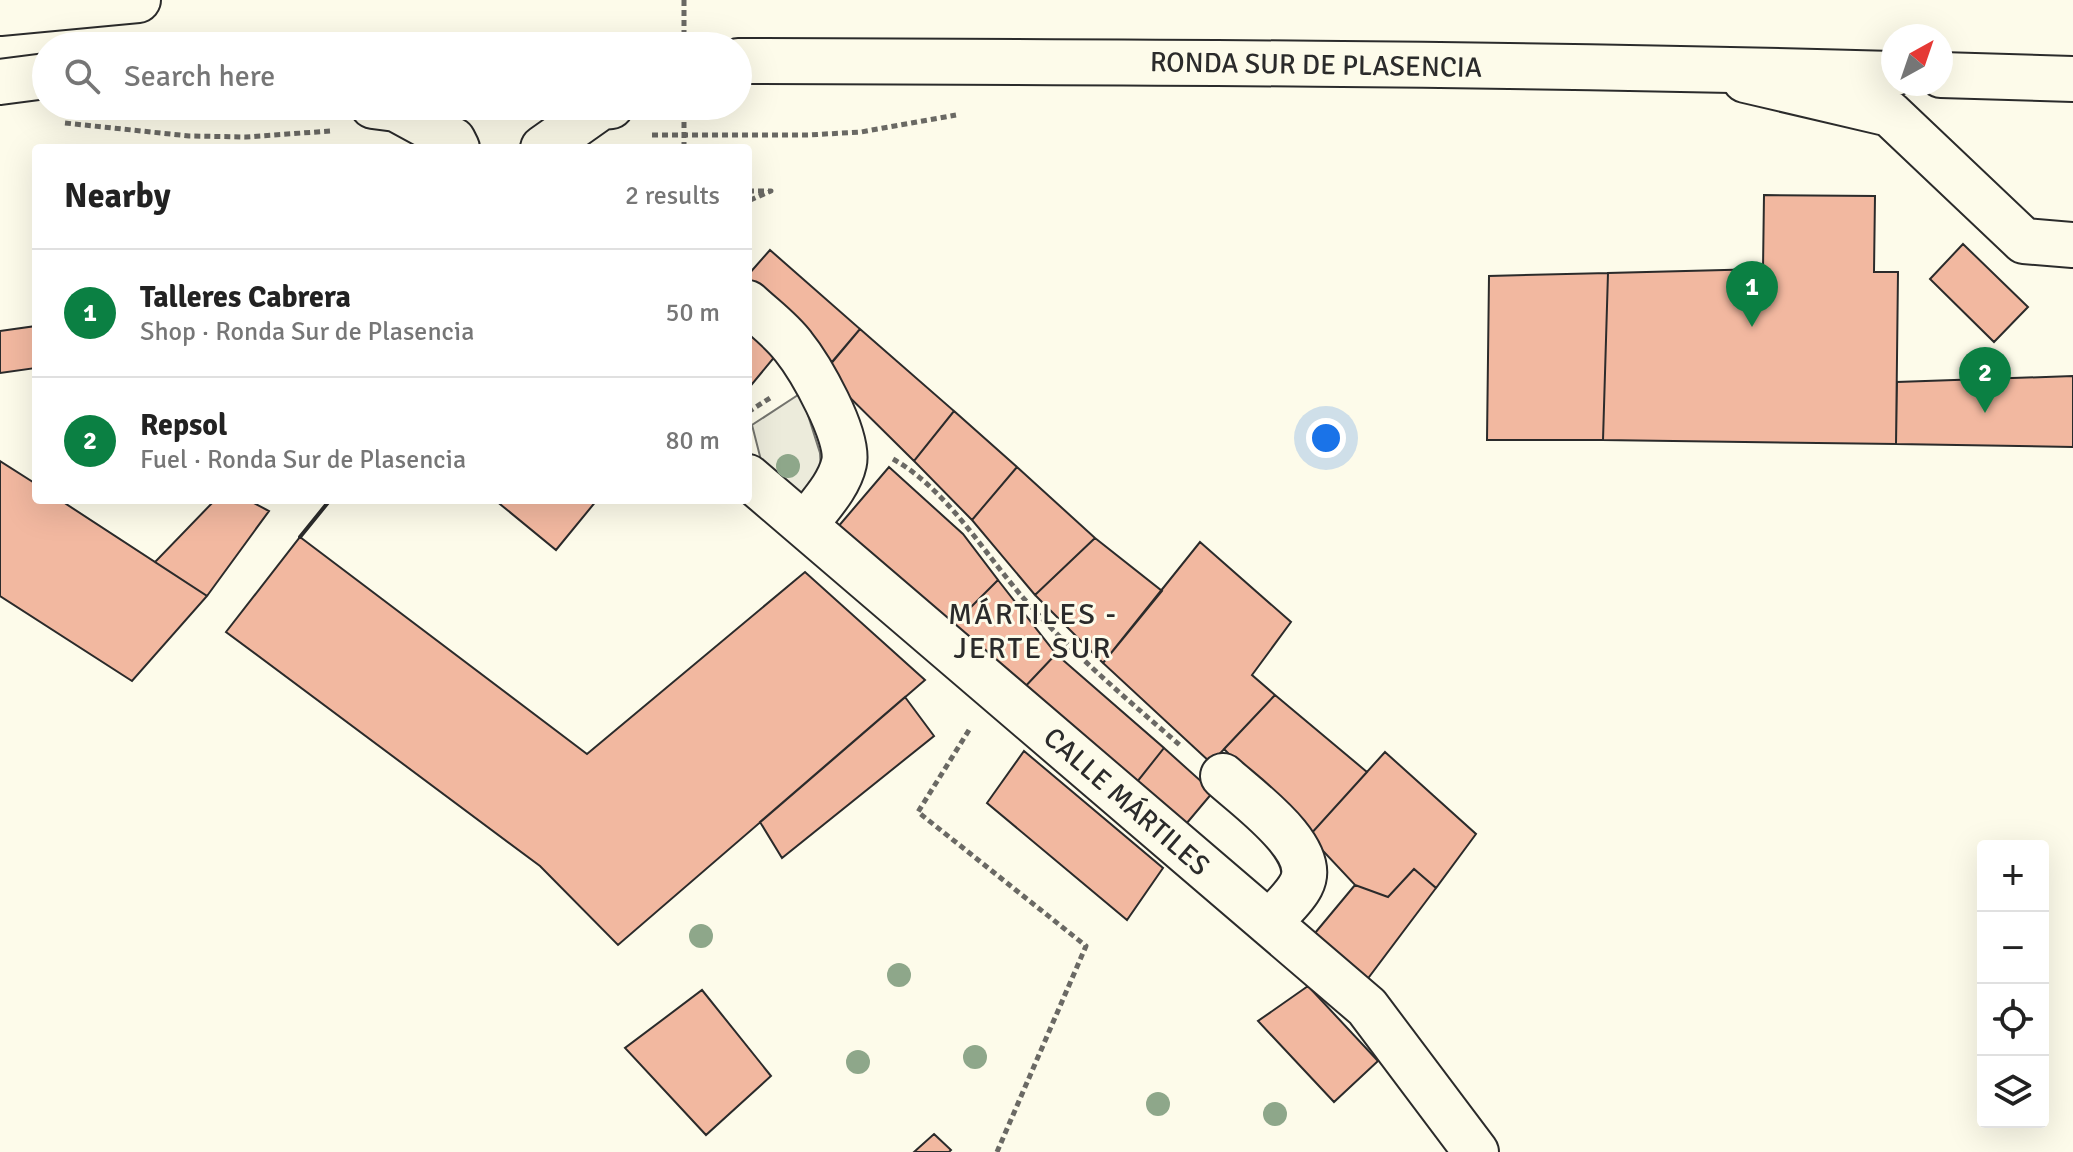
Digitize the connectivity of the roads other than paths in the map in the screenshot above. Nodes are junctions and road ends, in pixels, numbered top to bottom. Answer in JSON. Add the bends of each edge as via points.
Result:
{"nodes":[{"id":1,"x":138,"y":0,"type":"edge"},
{"id":2,"x":0,"y":13,"type":"edge"},
{"id":3,"x":752,"y":61,"type":"edge"},
{"id":4,"x":913,"y":62,"type":"junction"},
{"id":5,"x":1696,"y":68,"type":"junction"},
{"id":6,"x":1881,"y":74,"type":"edge"},
{"id":7,"x":1953,"y":75,"type":"edge"},
{"id":8,"x":32,"y":78,"type":"edge"},
{"id":9,"x":2073,"y":79,"type":"edge"},
{"id":10,"x":0,"y":82,"type":"edge"},
{"id":11,"x":752,"y":85,"type":"edge"},
{"id":12,"x":416,"y":120,"type":"edge"},
{"id":13,"x":583,"y":120,"type":"edge"},
{"id":14,"x":455,"y":144,"type":"edge"},
{"id":15,"x":549,"y":144,"type":"edge"},
{"id":16,"x":2073,"y":245,"type":"edge"},
{"id":17,"x":752,"y":307,"type":"edge"},
{"id":18,"x":752,"y":477,"type":"edge"},
{"id":19,"x":805,"y":525,"type":"junction"},
{"id":20,"x":1223,"y":776,"type":"road end"},
{"id":21,"x":1269,"y":923,"type":"junction"},
{"id":22,"x":1476,"y":1152,"type":"edge"}],
"edges":[{"from":1,"to":2,"type":"main road"},
{"from":3,"to":4,"type":"main road","name":"RONDA SUR DE PLASENCIA"},
{"from":4,"to":5,"type":"main road","name":"RONDA SUR DE PLASENCIA"},
{"from":4,"to":11,"type":"main road"},
{"from":5,"to":6,"type":"main road","name":"RONDA SUR DE PLASENCIA"},
{"from":5,"to":16,"type":"main road","via":[[1890,114],[2024,241]]},
{"from":7,"to":9,"type":"main road"},
{"from":8,"to":10,"type":"main road"},
{"from":12,"to":14,"type":"main road"},
{"from":13,"to":15,"type":"main road"},
{"from":17,"to":19,"type":"main road","via":[[792,344],[816,379],[839,430],[846,460],[838,481]]},
{"from":18,"to":19,"type":"main road","name":"CALLE MÁRTILES"},
{"from":19,"to":21,"type":"main road","name":"CALLE MÁRTILES"},
{"from":20,"to":21,"type":"main road","via":[[1292,839],[1302,857],[1302,883]]},
{"from":21,"to":22,"type":"main road","name":"CALLE MÁRTILES","via":[[1367,1007]]}]}
